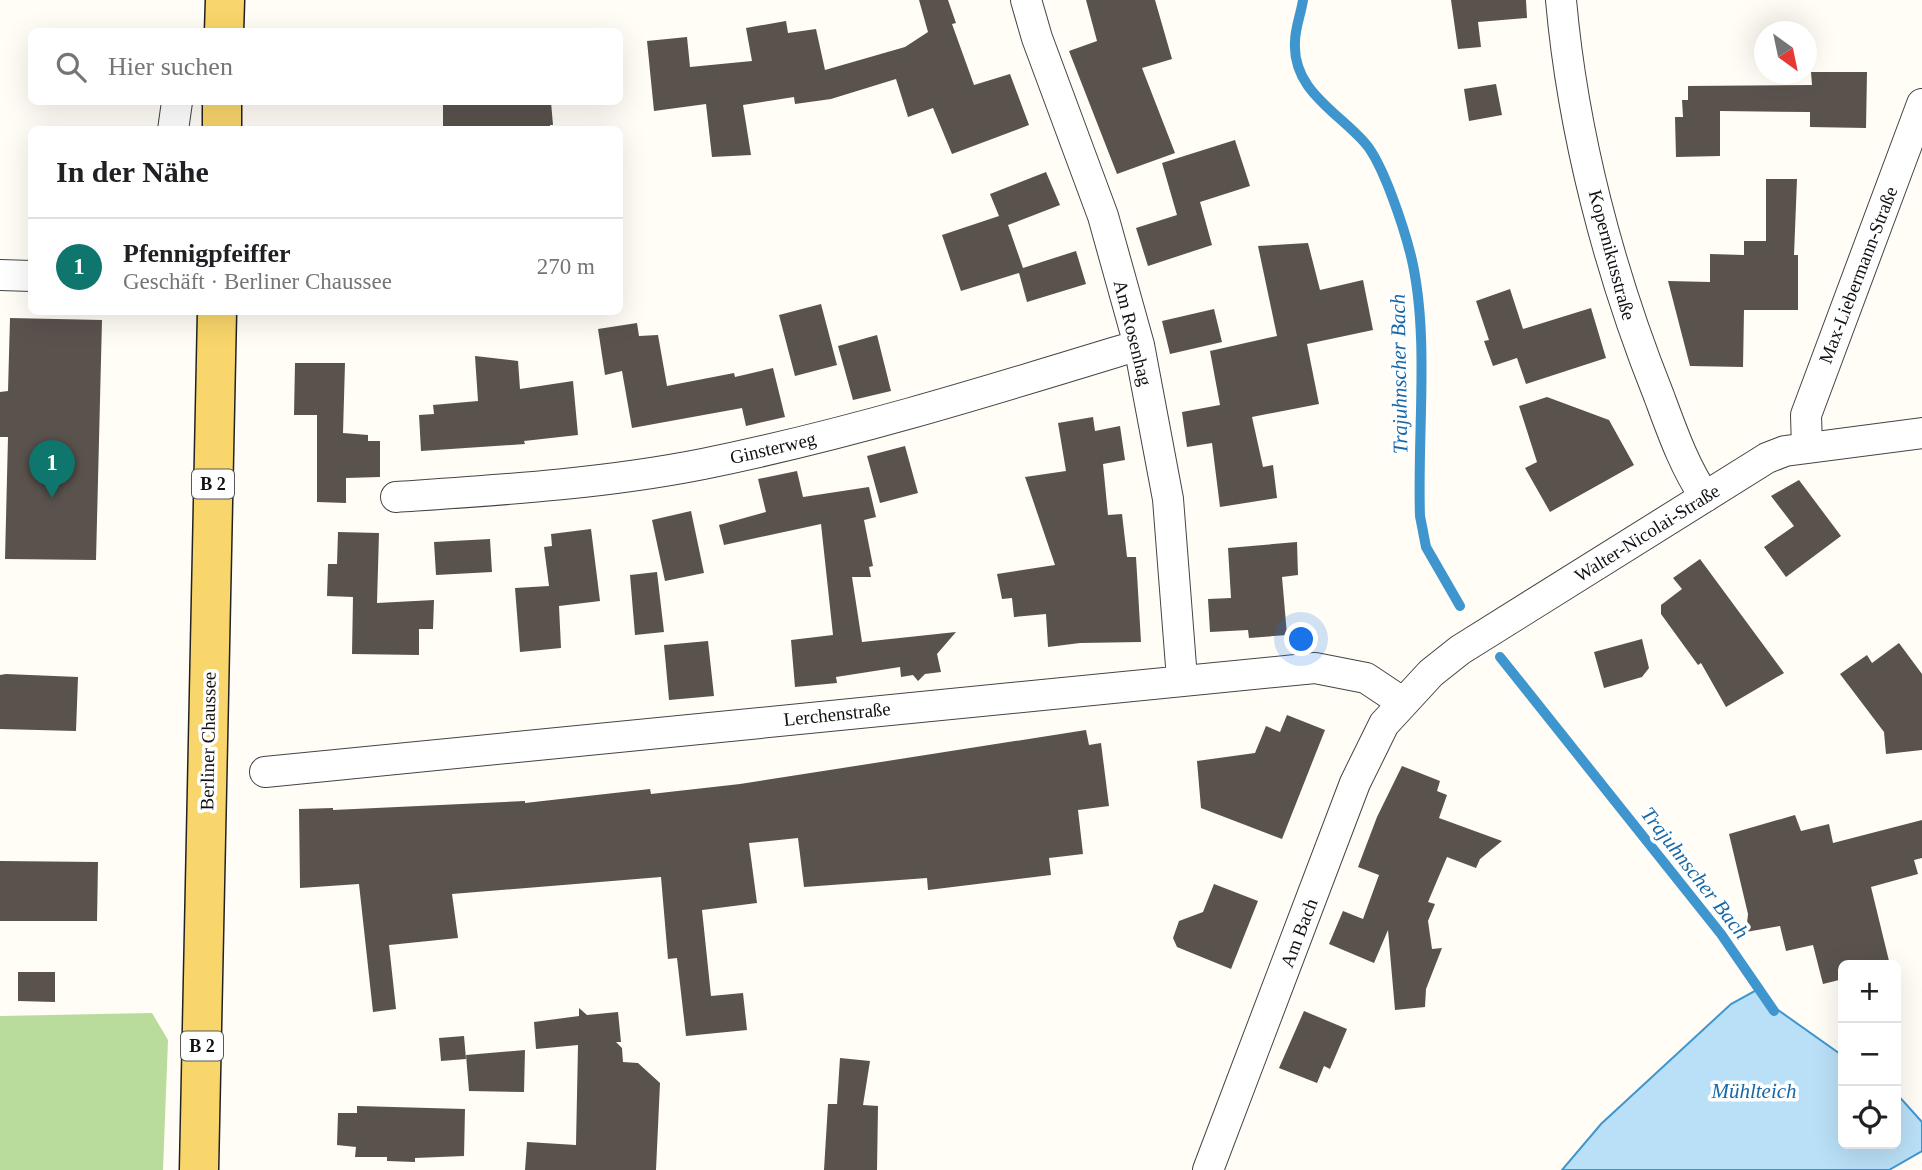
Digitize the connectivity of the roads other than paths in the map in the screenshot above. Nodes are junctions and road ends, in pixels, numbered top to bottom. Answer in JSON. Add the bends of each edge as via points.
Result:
{"nodes":[{"id":1,"x":225,"y":0,"type":"edge"},
{"id":2,"x":1026,"y":0,"type":"edge"},
{"id":3,"x":1561,"y":0,"type":"edge"},
{"id":4,"x":225,"y":28,"type":"edge"},
{"id":5,"x":1922,"y":104,"type":"edge"},
{"id":6,"x":177,"y":105,"type":"edge"},
{"id":7,"x":222,"y":105,"type":"edge"},
{"id":8,"x":174,"y":126,"type":"edge"},
{"id":9,"x":222,"y":126,"type":"edge"},
{"id":10,"x":0,"y":275,"type":"edge"},
{"id":11,"x":28,"y":276,"type":"edge"},
{"id":12,"x":217,"y":315,"type":"edge"},
{"id":13,"x":1139,"y":345,"type":"junction"},
{"id":14,"x":1922,"y":433,"type":"edge"},
{"id":15,"x":1807,"y":448,"type":"junction"},
{"id":16,"x":396,"y":497,"type":"dead end"},
{"id":17,"x":1705,"y":497,"type":"junction"},
{"id":18,"x":1182,"y":679,"type":"junction"},
{"id":19,"x":1402,"y":702,"type":"junction"},
{"id":20,"x":265,"y":772,"type":"dead end"},
{"id":21,"x":199,"y":1170,"type":"edge"},
{"id":22,"x":1208,"y":1170,"type":"edge"}],
"edges":[{"from":1,"to":4,"type":"main road"},
{"from":2,"to":13,"type":"street","name":"Am Rosenhag","via":[[1103,216]]},
{"from":3,"to":17,"type":"street","name":"Kopernikusstraße","via":[[1589,167],[1630,323],[1683,458]]},
{"from":5,"to":15,"type":"street","name":"Max-Liebermann-Straße","via":[[1806,415]]},
{"from":6,"to":8,"type":"street"},
{"from":7,"to":9,"type":"main road"},
{"from":10,"to":11,"type":"street"},
{"from":12,"to":21,"type":"main road","name":"Berliner Chaussee","number":"B 2"},
{"from":13,"to":16,"type":"street","name":"Ginsterweg","via":[[851,430],[701,464],[553,486]]},
{"from":13,"to":18,"type":"street","name":"Am Rosenhag","via":[[1168,499]]},
{"from":14,"to":15,"type":"street","name":"Walter-Nicolai-Straße"},
{"from":15,"to":17,"type":"street","name":"Walter-Nicolai-Straße","via":[[1767,458]]},
{"from":17,"to":19,"type":"street","name":"Walter-Nicolai-Straße","via":[[1460,650]]},
{"from":18,"to":19,"type":"street","name":"Lerchenstraße","via":[[1315,668],[1366,678]]},
{"from":18,"to":20,"type":"street","name":"Lerchenstraße"},
{"from":19,"to":22,"type":"street","name":"Am Bach","via":[[1374,741],[1355,783]]}]}
